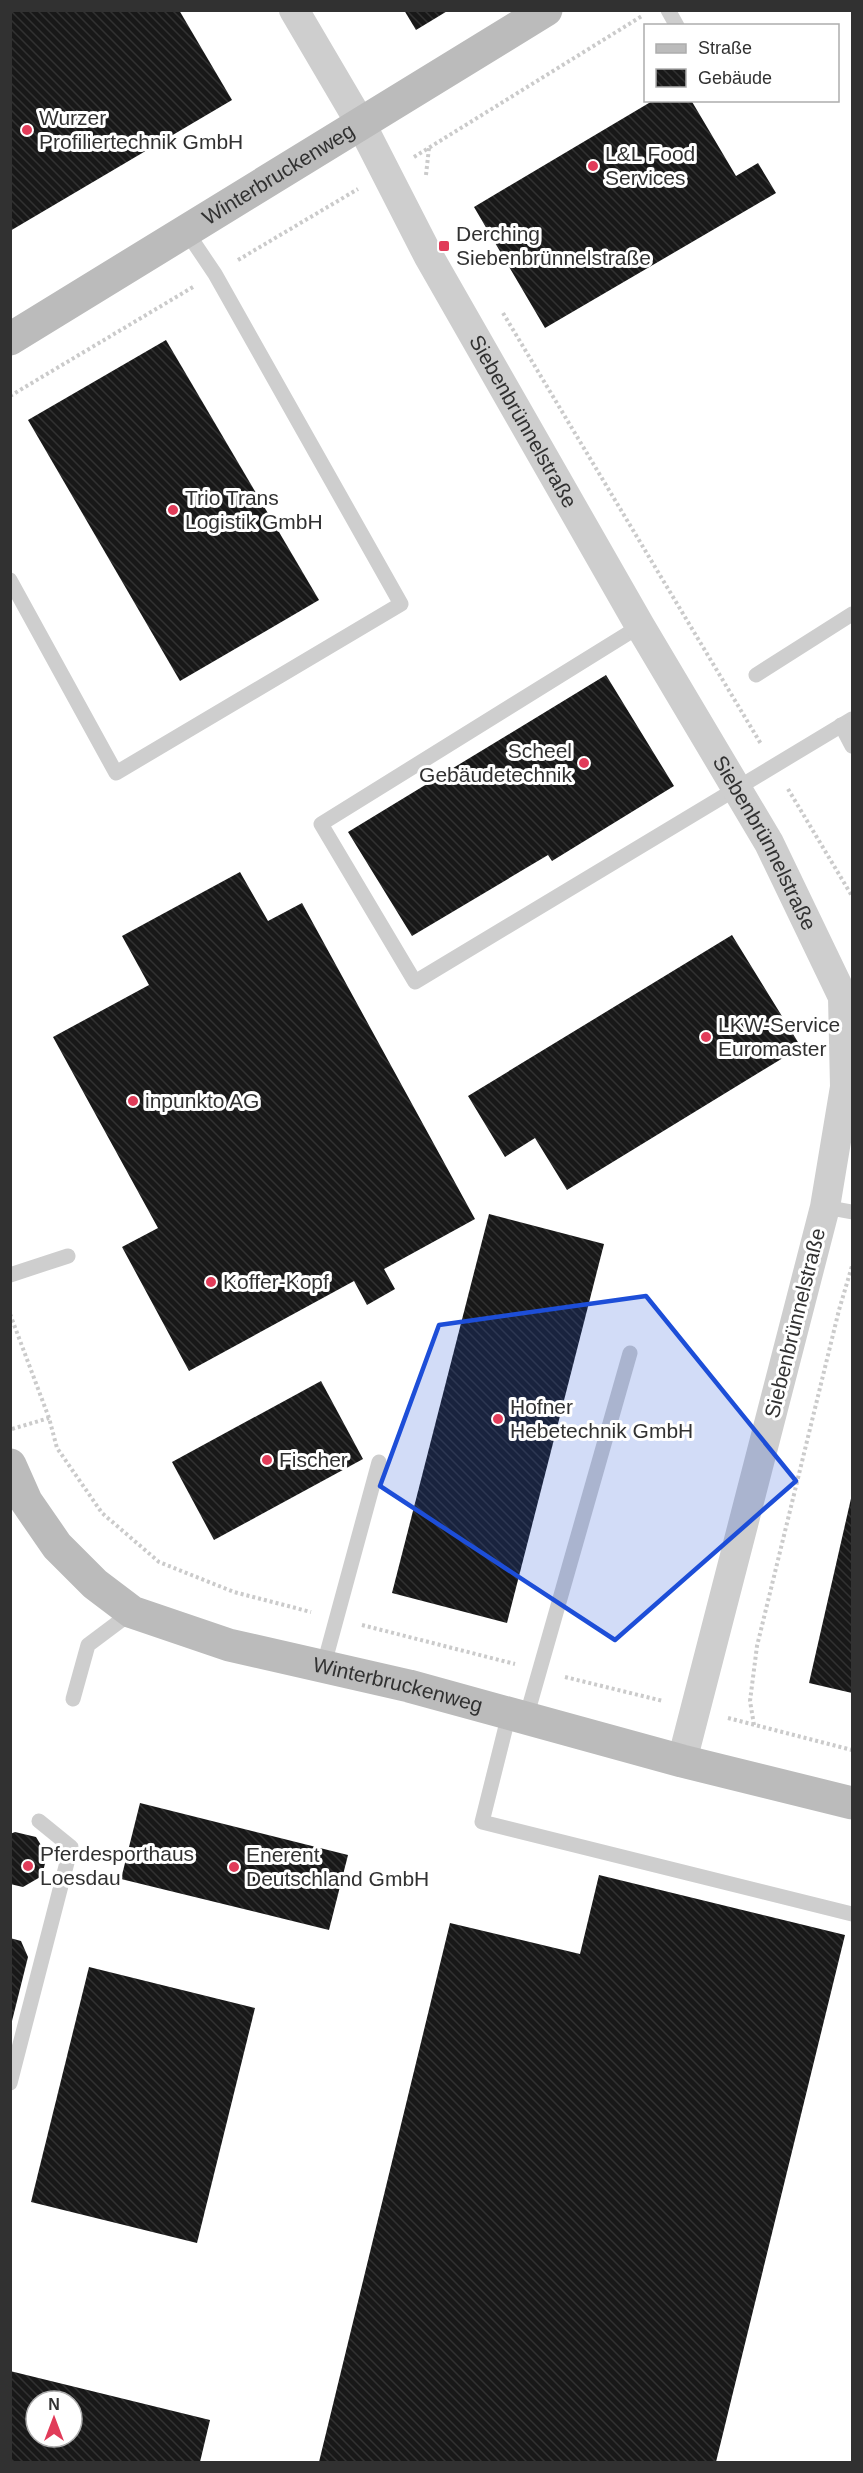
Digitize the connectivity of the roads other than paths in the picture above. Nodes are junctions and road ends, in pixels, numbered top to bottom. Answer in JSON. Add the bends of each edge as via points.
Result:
{"nodes":[{"id":1,"x":294,"y":10,"type":"edge"},
{"id":2,"x":546,"y":10,"type":"edge"},
{"id":3,"x":668,"y":10,"type":"edge"},
{"id":4,"x":676,"y":24,"type":"edge"},
{"id":5,"x":361,"y":124,"type":"junction"},
{"id":6,"x":186,"y":231,"type":"junction"},
{"id":7,"x":10,"y":339,"type":"edge"},
{"id":8,"x":10,"y":580,"type":"edge"},
{"id":9,"x":852,"y":614,"type":"edge"},
{"id":10,"x":640,"y":626,"type":"junction"},
{"id":11,"x":756,"y":675,"type":"dead end"},
{"id":12,"x":847,"y":722,"type":"edge"},
{"id":13,"x":852,"y":746,"type":"edge"},
{"id":14,"x":737,"y":789,"type":"junction"},
{"id":15,"x":848,"y":994,"type":"edge"},
{"id":16,"x":838,"y":1210,"type":"edge"},
{"id":17,"x":68,"y":1256,"type":"dead end"},
{"id":18,"x":10,"y":1275,"type":"edge"},
{"id":19,"x":630,"y":1353,"type":"dead end"},
{"id":20,"x":379,"y":1462,"type":"dead end"},
{"id":21,"x":10,"y":1465,"type":"edge"},
{"id":22,"x":18,"y":1505,"type":"edge"},
{"id":23,"x":132,"y":1611,"type":"junction"},
{"id":24,"x":323,"y":1668,"type":"junction"},
{"id":25,"x":73,"y":1699,"type":"dead end"},
{"id":26,"x":518,"y":1716,"type":"junction"},
{"id":27,"x":682,"y":1761,"type":"junction"},
{"id":28,"x":852,"y":1803,"type":"edge"},
{"id":29,"x":39,"y":1821,"type":"dead end"},
{"id":30,"x":852,"y":1914,"type":"edge"},
{"id":31,"x":10,"y":2082,"type":"edge"}],
"edges":[{"from":1,"to":5,"type":"street","name":"Siebenbrünnelstraße"},
{"from":2,"to":5,"type":"street","name":"Winterbruckenweg"},
{"from":3,"to":4,"type":"lane"},
{"from":5,"to":6,"type":"street","name":"Winterbruckenweg"},
{"from":5,"to":10,"type":"street","name":"Siebenbrünnelstraße","via":[[428,255]]},
{"from":6,"to":7,"type":"street","name":"Winterbruckenweg"},
{"from":6,"to":8,"type":"lane","via":[[215,274],[401,604],[116,773]]},
{"from":9,"to":11,"type":"lane"},
{"from":10,"to":14,"type":"street","name":"Siebenbrünnelstraße"},
{"from":10,"to":14,"type":"lane","via":[[321,824],[415,982]]},
{"from":12,"to":13,"type":"lane"},
{"from":12,"to":14,"type":"lane"},
{"from":14,"to":15,"type":"street","name":"Siebenbrünnelstraße"},
{"from":15,"to":16,"type":"street","name":"Siebenbrünnelstraße"},
{"from":16,"to":27,"type":"street","name":"Siebenbrünnelstraße"},
{"from":17,"to":18,"type":"lane"},
{"from":19,"to":26,"type":"lane","via":[[538,1670]]},
{"from":20,"to":24,"type":"lane"},
{"from":21,"to":22,"type":"street","name":"Winterbruckenweg"},
{"from":22,"to":23,"type":"street","name":"Winterbruckenweg","via":[[95,1584]]},
{"from":23,"to":24,"type":"street","name":"Winterbruckenweg","via":[[229,1645]]},
{"from":23,"to":25,"type":"lane","via":[[88,1645]]},
{"from":24,"to":26,"type":"street","name":"Winterbruckenweg","via":[[409,1686]]},
{"from":26,"to":27,"type":"street","name":"Winterbruckenweg"},
{"from":26,"to":30,"type":"lane","via":[[482,1821]]},
{"from":27,"to":28,"type":"street","name":"Winterbruckenweg"},
{"from":29,"to":31,"type":"lane","via":[[71,1847]]}]}
